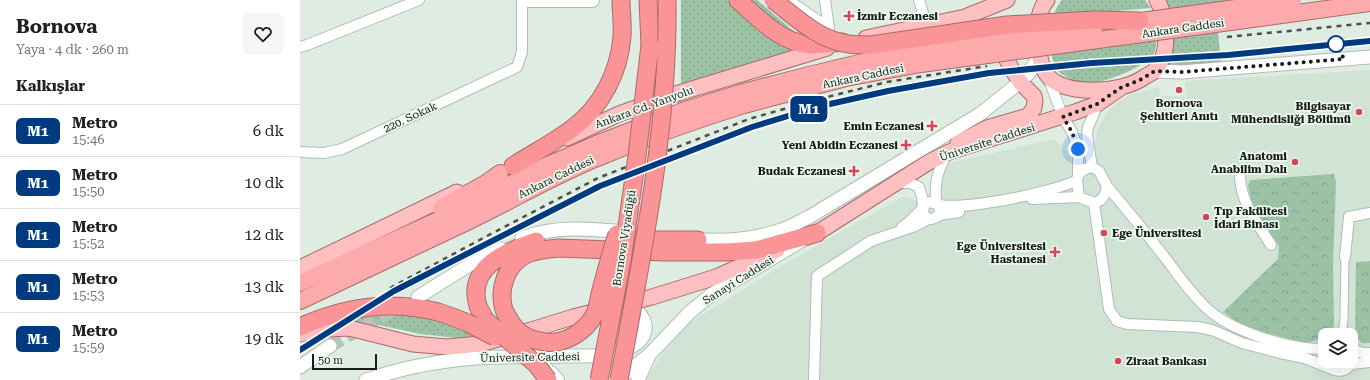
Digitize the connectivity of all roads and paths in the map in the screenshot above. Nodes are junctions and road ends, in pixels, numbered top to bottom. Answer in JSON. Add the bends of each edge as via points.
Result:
{"nodes":[{"id":1,"x":419,"y":0,"type":"edge"},
{"id":2,"x":621,"y":0,"type":"edge"},
{"id":3,"x":648,"y":0,"type":"edge"},
{"id":4,"x":667,"y":0,"type":"edge"},
{"id":5,"x":738,"y":0,"type":"edge"},
{"id":6,"x":773,"y":0,"type":"edge"},
{"id":7,"x":788,"y":0,"type":"edge"},
{"id":8,"x":825,"y":0,"type":"edge"},
{"id":9,"x":919,"y":0,"type":"edge"},
{"id":10,"x":1008,"y":0,"type":"edge"},
{"id":11,"x":1047,"y":0,"type":"edge"},
{"id":12,"x":1157,"y":0,"type":"edge"},
{"id":13,"x":1293,"y":0,"type":"edge"},
{"id":14,"x":522,"y":1,"type":"edge"},
{"id":15,"x":594,"y":1,"type":"edge"},
{"id":16,"x":1370,"y":3,"type":"edge"},
{"id":17,"x":965,"y":17,"type":"junction"},
{"id":18,"x":1140,"y":21,"type":"junction"},
{"id":19,"x":927,"y":26,"type":"junction"},
{"id":20,"x":854,"y":40,"type":"junction"},
{"id":21,"x":300,"y":47,"type":"edge"},
{"id":22,"x":1040,"y":57,"type":"junction"},
{"id":23,"x":1370,"y":57,"type":"edge"},
{"id":24,"x":1155,"y":71,"type":"junction"},
{"id":25,"x":1048,"y":77,"type":"junction"},
{"id":26,"x":1017,"y":85,"type":"junction"},
{"id":27,"x":1122,"y":87,"type":"junction"},
{"id":28,"x":742,"y":99,"type":"junction"},
{"id":29,"x":1097,"y":104,"type":"junction"},
{"id":30,"x":1063,"y":117,"type":"junction"},
{"id":31,"x":300,"y":152,"type":"edge"},
{"id":32,"x":949,"y":152,"type":"junction"},
{"id":33,"x":637,"y":156,"type":"junction"},
{"id":34,"x":1092,"y":167,"type":"junction"},
{"id":35,"x":507,"y":169,"type":"junction"},
{"id":36,"x":1078,"y":177,"type":"junction"},
{"id":37,"x":1240,"y":177,"type":"dead end"},
{"id":38,"x":895,"y":183,"type":"junction"},
{"id":39,"x":1107,"y":186,"type":"junction"},
{"id":40,"x":1079,"y":197,"type":"junction"},
{"id":41,"x":1094,"y":203,"type":"junction"},
{"id":42,"x":937,"y":204,"type":"junction"},
{"id":43,"x":923,"y":208,"type":"junction"},
{"id":44,"x":1370,"y":213,"type":"edge"},
{"id":45,"x":939,"y":215,"type":"junction"},
{"id":46,"x":928,"y":219,"type":"junction"},
{"id":47,"x":817,"y":233,"type":"junction"},
{"id":48,"x":894,"y":233,"type":"junction"},
{"id":49,"x":698,"y":240,"type":"junction"},
{"id":50,"x":1271,"y":246,"type":"dead end"},
{"id":51,"x":1344,"y":257,"type":"joint"},
{"id":52,"x":342,"y":264,"type":"junction"},
{"id":53,"x":300,"y":268,"type":"edge"},
{"id":54,"x":300,"y":283,"type":"edge"},
{"id":55,"x":418,"y":297,"type":"dead end"},
{"id":56,"x":300,"y":301,"type":"edge"},
{"id":57,"x":618,"y":305,"type":"junction"},
{"id":58,"x":300,"y":327,"type":"edge"},
{"id":59,"x":1343,"y":328,"type":"edge"},
{"id":60,"x":300,"y":334,"type":"edge"},
{"id":61,"x":330,"y":346,"type":"tunnel mouth"},
{"id":62,"x":1318,"y":349,"type":"edge"},
{"id":63,"x":514,"y":352,"type":"junction"},
{"id":64,"x":1358,"y":352,"type":"edge"},
{"id":65,"x":1370,"y":353,"type":"edge"},
{"id":66,"x":650,"y":354,"type":"junction"},
{"id":67,"x":1318,"y":362,"type":"edge"},
{"id":68,"x":1370,"y":362,"type":"edge"},
{"id":69,"x":1358,"y":363,"type":"edge"},
{"id":70,"x":300,"y":367,"type":"edge"},
{"id":71,"x":1332,"y":368,"type":"edge"},
{"id":72,"x":1347,"y":368,"type":"edge"},
{"id":73,"x":366,"y":380,"type":"edge"},
{"id":74,"x":548,"y":380,"type":"edge"},
{"id":75,"x":558,"y":380,"type":"edge"},
{"id":76,"x":598,"y":380,"type":"edge"},
{"id":77,"x":619,"y":380,"type":"edge"},
{"id":78,"x":638,"y":380,"type":"edge"},
{"id":79,"x":814,"y":380,"type":"edge"}],
"edges":[{"from":1,"to":21,"type":"street"},
{"from":2,"to":35,"type":"highway","via":[[622,36],[619,56],[607,89],[593,109],[573,128]]},
{"from":3,"to":33,"type":"highway","name":"Bornova Viyadüğü","bridge":true,"via":[[650,46]]},
{"from":4,"to":77,"type":"highway","name":"Bornova Viyadüğü","bridge":true,"via":[[666,58],[660,128],[649,209]]},
{"from":5,"to":20,"type":"highway","via":[[778,34],[800,43],[811,45]]},
{"from":6,"to":18,"type":"highway","bridge":true,"via":[[818,34],[849,44],[871,45],[1007,25],[1094,20]]},
{"from":7,"to":8,"type":"street","via":[[829,28]]},
{"from":9,"to":19,"type":"street"},
{"from":10,"to":17,"type":"main road","name":"Ankara Cd. Yanyolu"},
{"from":11,"to":22,"type":"main road","via":[[1038,24]]},
{"from":12,"to":24,"type":"main road","via":[[1163,12],[1166,47],[1163,59]]},
{"from":13,"to":18,"type":"highway","name":"Ankara Caddesi","bridge":true},
{"from":14,"to":15,"type":"street"},
{"from":14,"to":31,"type":"street","name":"220. Sokak","via":[[522,52],[517,66],[342,148],[324,153]]},
{"from":16,"to":28,"type":"highway","name":"Ankara Caddesi","bridge":true,"via":[[921,64]]},
{"from":17,"to":19,"type":"main road","name":"Ankara Cd. Yanyolu"},
{"from":17,"to":26,"type":"main road","via":[[988,22]]},
{"from":18,"to":28,"type":"highway","name":"Ankara Caddesi","bridge":true,"via":[[922,50],[814,73]]},
{"from":19,"to":20,"type":"main road","name":"Ankara Cd. Yanyolu"},
{"from":20,"to":35,"type":"main road","name":"Ankara Cd. Yanyolu","via":[[666,97],[619,114]]},
{"from":22,"to":25,"type":"main road"},
{"from":22,"to":26,"type":"main road"},
{"from":23,"to":24,"type":"main road","via":[[1182,72]]},
{"from":24,"to":27,"type":"main road"},
{"from":25,"to":27,"type":"main road","via":[[1059,84],[1097,91]]},
{"from":25,"to":30,"type":"street"},
{"from":26,"to":32,"type":"main road","via":[[1031,92],[1035,101],[1033,111],[1028,116],[974,133],[956,144]]},
{"from":26,"to":49,"type":"main road","via":[[980,114],[842,198],[782,230],[758,237]]},
{"from":27,"to":29,"type":"main road","name":"Üniversite Caddesi"},
{"from":28,"to":52,"type":"highway","name":"Ankara Caddesi","via":[[685,110],[596,144]]},
{"from":28,"to":56,"type":"highway","name":"Ankara Caddesi","via":[[711,115],[594,159],[554,177]]},
{"from":29,"to":30,"type":"main road","name":"Üniversite Caddesi"},
{"from":29,"to":34,"type":"street","via":[[1087,135]]},
{"from":30,"to":32,"type":"main road","name":"Üniversite Caddesi"},
{"from":30,"to":36,"type":"street","via":[[1078,149]]},
{"from":32,"to":38,"type":"main road","name":"Üniversite Caddesi"},
{"from":32,"to":42,"type":"street","via":[[936,180]]},
{"from":33,"to":47,"type":"highway","bridge":true,"via":[[595,313],[578,334],[565,340],[548,343],[527,337],[512,325],[504,310],[502,293],[507,273],[515,263],[527,255],[558,248],[664,252],[756,250]]},
{"from":33,"to":76,"type":"highway","name":"Bornova Viyadüğü","bridge":true,"via":[[622,261]]},
{"from":34,"to":36,"type":"street","via":[[1083,169]]},
{"from":34,"to":39,"type":"street","via":[[1099,172]]},
{"from":35,"to":52,"type":"highway"},
{"from":35,"to":53,"type":"main road","name":"Ankara Cd. Yanyolu"},
{"from":36,"to":40,"type":"street"},
{"from":36,"to":42,"type":"street","via":[[1071,183],[1029,196],[951,207]]},
{"from":37,"to":50,"type":"street","via":[[1246,203]]},
{"from":38,"to":43,"type":"street","via":[[910,183],[919,187]]},
{"from":38,"to":47,"type":"main road","name":"Üniversite Caddesi"},
{"from":39,"to":41,"type":"street","via":[[1101,200]]},
{"from":39,"to":62,"type":"street","via":[[1189,289],[1211,312],[1232,327],[1268,339]]},
{"from":40,"to":41,"type":"street"},
{"from":40,"to":45,"type":"street","via":[[1033,199]]},
{"from":41,"to":67,"type":"street","via":[[1108,309],[1117,320],[1128,324],[1212,330],[1242,344]]},
{"from":42,"to":43,"type":"street","via":[[929,202]]},
{"from":42,"to":45,"type":"street","via":[[940,209]]},
{"from":43,"to":46,"type":"street","via":[[923,213]]},
{"from":43,"to":48,"type":"street","via":[[910,222]]},
{"from":44,"to":51,"type":"street","via":[[1349,217]]},
{"from":45,"to":46,"type":"street"},
{"from":46,"to":48,"type":"street"},
{"from":47,"to":57,"type":"main road","name":"Üniversite Caddesi","via":[[716,277]]},
{"from":47,"to":66,"type":"main road","name":"Sanayi Caddesi","via":[[712,294],[690,312]]},
{"from":48,"to":79,"type":"street","via":[[871,241],[817,276]]},
{"from":49,"to":55,"type":"main road","via":[[595,229],[544,231],[520,239],[474,262]]},
{"from":49,"to":63,"type":"highway","bridge":true,"via":[[541,239],[492,261],[479,277],[478,306],[485,320]]},
{"from":51,"to":59,"type":"street"},
{"from":52,"to":54,"type":"highway","name":"Ankara Caddesi"},
{"from":57,"to":60,"type":"main road","name":"Üniversite Caddesi","via":[[480,344],[447,347],[414,344],[349,328]]},
{"from":57,"to":63,"type":"main road","name":"Üniversite Caddesi","via":[[636,310],[645,323],[646,331],[643,337],[627,349],[592,356]]},
{"from":58,"to":63,"type":"highway","bridge":true,"via":[[319,318],[361,307],[415,307],[439,312],[468,323]]},
{"from":61,"to":70,"type":"main road"},
{"from":63,"to":73,"type":"main road","name":"Üniversite Caddesi","via":[[438,362]]},
{"from":63,"to":74,"type":"highway","bridge":true,"via":[[536,364]]},
{"from":63,"to":75,"type":"street","via":[[543,366]]},
{"from":64,"to":65,"type":"street"},
{"from":66,"to":77,"type":"main road"},
{"from":66,"to":78,"type":"main road"},
{"from":68,"to":69,"type":"street"},
{"from":71,"to":72,"type":"street","via":[[1337,371]]}]}
